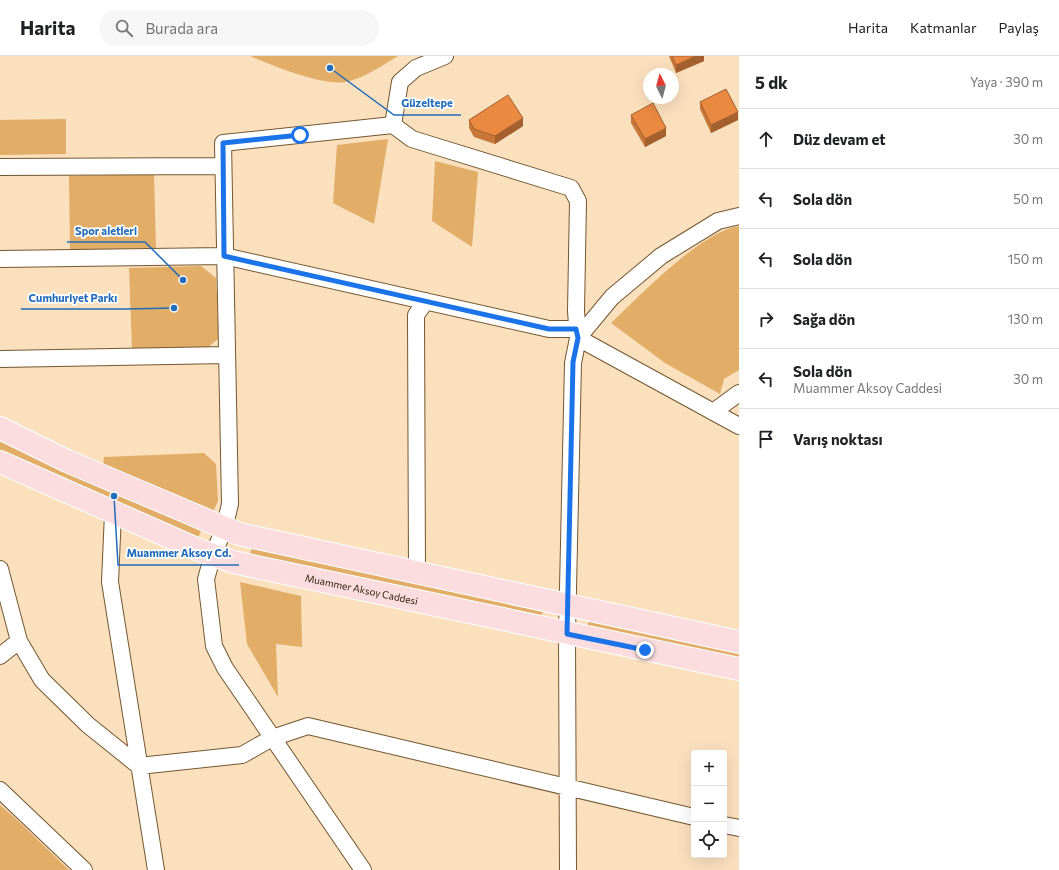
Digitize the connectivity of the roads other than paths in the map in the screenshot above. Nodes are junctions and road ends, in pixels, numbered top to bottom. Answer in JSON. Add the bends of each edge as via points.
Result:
{"nodes":[{"id":1,"x":445,"y":56,"type":"edge"},
{"id":2,"x":393,"y":125,"type":"junction"},
{"id":3,"x":223,"y":166,"type":"junction"},
{"id":4,"x":0,"y":167,"type":"edge"},
{"id":5,"x":739,"y":216,"type":"edge"},
{"id":6,"x":224,"y":256,"type":"junction"},
{"id":7,"x":0,"y":259,"type":"edge"},
{"id":8,"x":426,"y":301,"type":"junction"},
{"id":9,"x":577,"y":334,"type":"junction"},
{"id":10,"x":227,"y":355,"type":"junction"},
{"id":11,"x":0,"y":359,"type":"edge"},
{"id":12,"x":739,"y":393,"type":"edge"},
{"id":13,"x":713,"y":412,"type":"junction"},
{"id":14,"x":739,"y":426,"type":"edge"},
{"id":15,"x":0,"y":428,"type":"edge"},
{"id":16,"x":0,"y":462,"type":"edge"},
{"id":17,"x":113,"y":513,"type":"junction"},
{"id":18,"x":224,"y":529,"type":"junction"},
{"id":19,"x":214,"y":555,"type":"junction"},
{"id":20,"x":0,"y":569,"type":"edge"},
{"id":21,"x":416,"y":573,"type":"junction"},
{"id":22,"x":569,"y":605,"type":"junction"},
{"id":23,"x":567,"y":634,"type":"junction"},
{"id":24,"x":19,"y":642,"type":"junction"},
{"id":25,"x":739,"y":642,"type":"edge"},
{"id":26,"x":0,"y":656,"type":"edge"},
{"id":27,"x":739,"y":670,"type":"edge"},
{"id":28,"x":272,"y":738,"type":"junction"},
{"id":29,"x":139,"y":766,"type":"junction"},
{"id":30,"x":567,"y":787,"type":"junction"},
{"id":31,"x":0,"y":790,"type":"edge"},
{"id":32,"x":691,"y":817,"type":"edge"},
{"id":33,"x":727,"y":826,"type":"edge"},
{"id":34,"x":739,"y":828,"type":"edge"},
{"id":35,"x":84,"y":870,"type":"edge"},
{"id":36,"x":156,"y":870,"type":"edge"},
{"id":37,"x":363,"y":870,"type":"edge"},
{"id":38,"x":568,"y":870,"type":"edge"}],
"edges":[{"from":1,"to":2,"type":"street","via":[[416,68],[400,82]]},
{"from":2,"to":3,"type":"street","via":[[223,143]]},
{"from":2,"to":9,"type":"street","via":[[412,139],[571,188],[578,201]]},
{"from":3,"to":4,"type":"street"},
{"from":3,"to":6,"type":"street"},
{"from":5,"to":9,"type":"street","via":[[718,221],[661,256],[612,297]]},
{"from":6,"to":7,"type":"street"},
{"from":6,"to":8,"type":"street"},
{"from":6,"to":10,"type":"street"},
{"from":8,"to":9,"type":"street"},
{"from":8,"to":21,"type":"street","via":[[416,315]]},
{"from":9,"to":13,"type":"street"},
{"from":9,"to":22,"type":"street","via":[[573,362]]},
{"from":10,"to":11,"type":"street"},
{"from":10,"to":18,"type":"street","via":[[230,504]]},
{"from":12,"to":13,"type":"street"},
{"from":13,"to":14,"type":"street"},
{"from":15,"to":18,"type":"main road","via":[[67,461]]},
{"from":16,"to":17,"type":"main road","name":"Muammer Aksoy Caddesi"},
{"from":17,"to":19,"type":"main road","name":"Muammer Aksoy Caddesi"},
{"from":17,"to":29,"type":"street","via":[[110,582]]},
{"from":18,"to":19,"type":"street"},
{"from":18,"to":21,"type":"main road","via":[[274,543]]},
{"from":19,"to":23,"type":"main road","name":"Muammer Aksoy Caddesi","via":[[258,568]]},
{"from":19,"to":28,"type":"street","via":[[206,579],[214,646],[224,668]]},
{"from":20,"to":24,"type":"street"},
{"from":21,"to":22,"type":"main road"},
{"from":22,"to":23,"type":"street"},
{"from":22,"to":25,"type":"main road"},
{"from":23,"to":27,"type":"main road","name":"Muammer Aksoy Caddesi"},
{"from":23,"to":30,"type":"street"},
{"from":24,"to":26,"type":"street"},
{"from":24,"to":29,"type":"street","via":[[42,680],[88,725]]},
{"from":28,"to":29,"type":"street","via":[[242,755]]},
{"from":28,"to":30,"type":"street","via":[[308,726]]},
{"from":28,"to":37,"type":"street"},
{"from":29,"to":36,"type":"street"},
{"from":30,"to":32,"type":"street"},
{"from":30,"to":38,"type":"street"},
{"from":31,"to":35,"type":"street"},
{"from":33,"to":34,"type":"street"}]}
